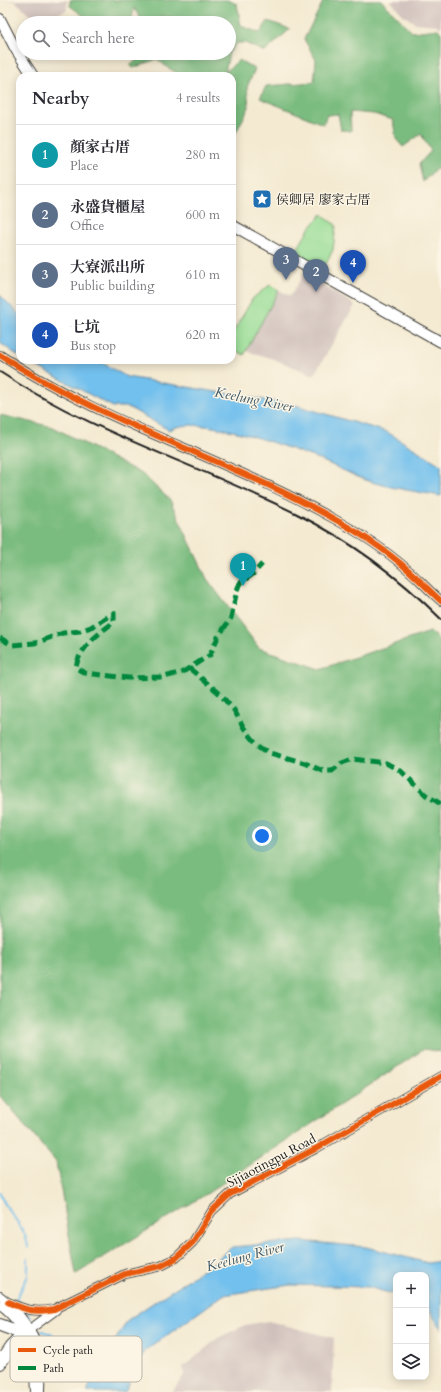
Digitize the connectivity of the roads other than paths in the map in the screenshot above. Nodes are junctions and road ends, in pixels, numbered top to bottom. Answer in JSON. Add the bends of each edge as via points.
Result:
{"nodes":[{"id":1,"x":0,"y":19,"type":"edge"},
{"id":2,"x":16,"y":50,"type":"edge"},
{"id":3,"x":23,"y":60,"type":"edge"},
{"id":4,"x":30,"y":72,"type":"edge"},
{"id":5,"x":236,"y":227,"type":"edge"},
{"id":6,"x":441,"y":342,"type":"edge"},
{"id":7,"x":0,"y":355,"type":"edge"},
{"id":8,"x":441,"y":601,"type":"edge"},
{"id":9,"x":441,"y":1076,"type":"edge"},
{"id":10,"x":0,"y":1296,"type":"edge"},
{"id":11,"x":8,"y":1302,"type":"junction"},
{"id":12,"x":63,"y":1305,"type":"junction"},
{"id":13,"x":0,"y":1306,"type":"edge"},
{"id":14,"x":0,"y":1325,"type":"edge"},
{"id":15,"x":27,"y":1332,"type":"junction"},
{"id":16,"x":23,"y":1336,"type":"edge"},
{"id":17,"x":28,"y":1336,"type":"edge"},
{"id":18,"x":30,"y":1336,"type":"edge"},
{"id":19,"x":10,"y":1348,"type":"edge"},
{"id":20,"x":0,"y":1363,"type":"edge"},
{"id":21,"x":34,"y":1382,"type":"edge"},
{"id":22,"x":41,"y":1382,"type":"edge"},
{"id":23,"x":34,"y":1392,"type":"edge"},
{"id":24,"x":41,"y":1392,"type":"edge"}],
"edges":[{"from":1,"to":2,"type":"main road"},
{"from":3,"to":4,"type":"main road"},
{"from":5,"to":6,"type":"main road"},
{"from":7,"to":8,"type":"street","via":[[33,376],[82,401],[254,479],[338,521],[376,546],[417,578]]},
{"from":9,"to":12,"type":"street","name":"Sijiaotingpu Road","via":[[230,1194],[212,1211],[193,1242],[176,1258],[160,1266],[125,1274]]},
{"from":10,"to":11,"type":"street"},
{"from":11,"to":12,"type":"street","via":[[20,1308],[36,1311]]},
{"from":11,"to":15,"type":"street"},
{"from":12,"to":15,"type":"street"},
{"from":13,"to":15,"type":"street"},
{"from":14,"to":15,"type":"highway"},
{"from":15,"to":16,"type":"highway"},
{"from":15,"to":17,"type":"street"},
{"from":15,"to":18,"type":"street"},
{"from":19,"to":20,"type":"highway"},
{"from":21,"to":23,"type":"street"},
{"from":22,"to":24,"type":"street"}]}
